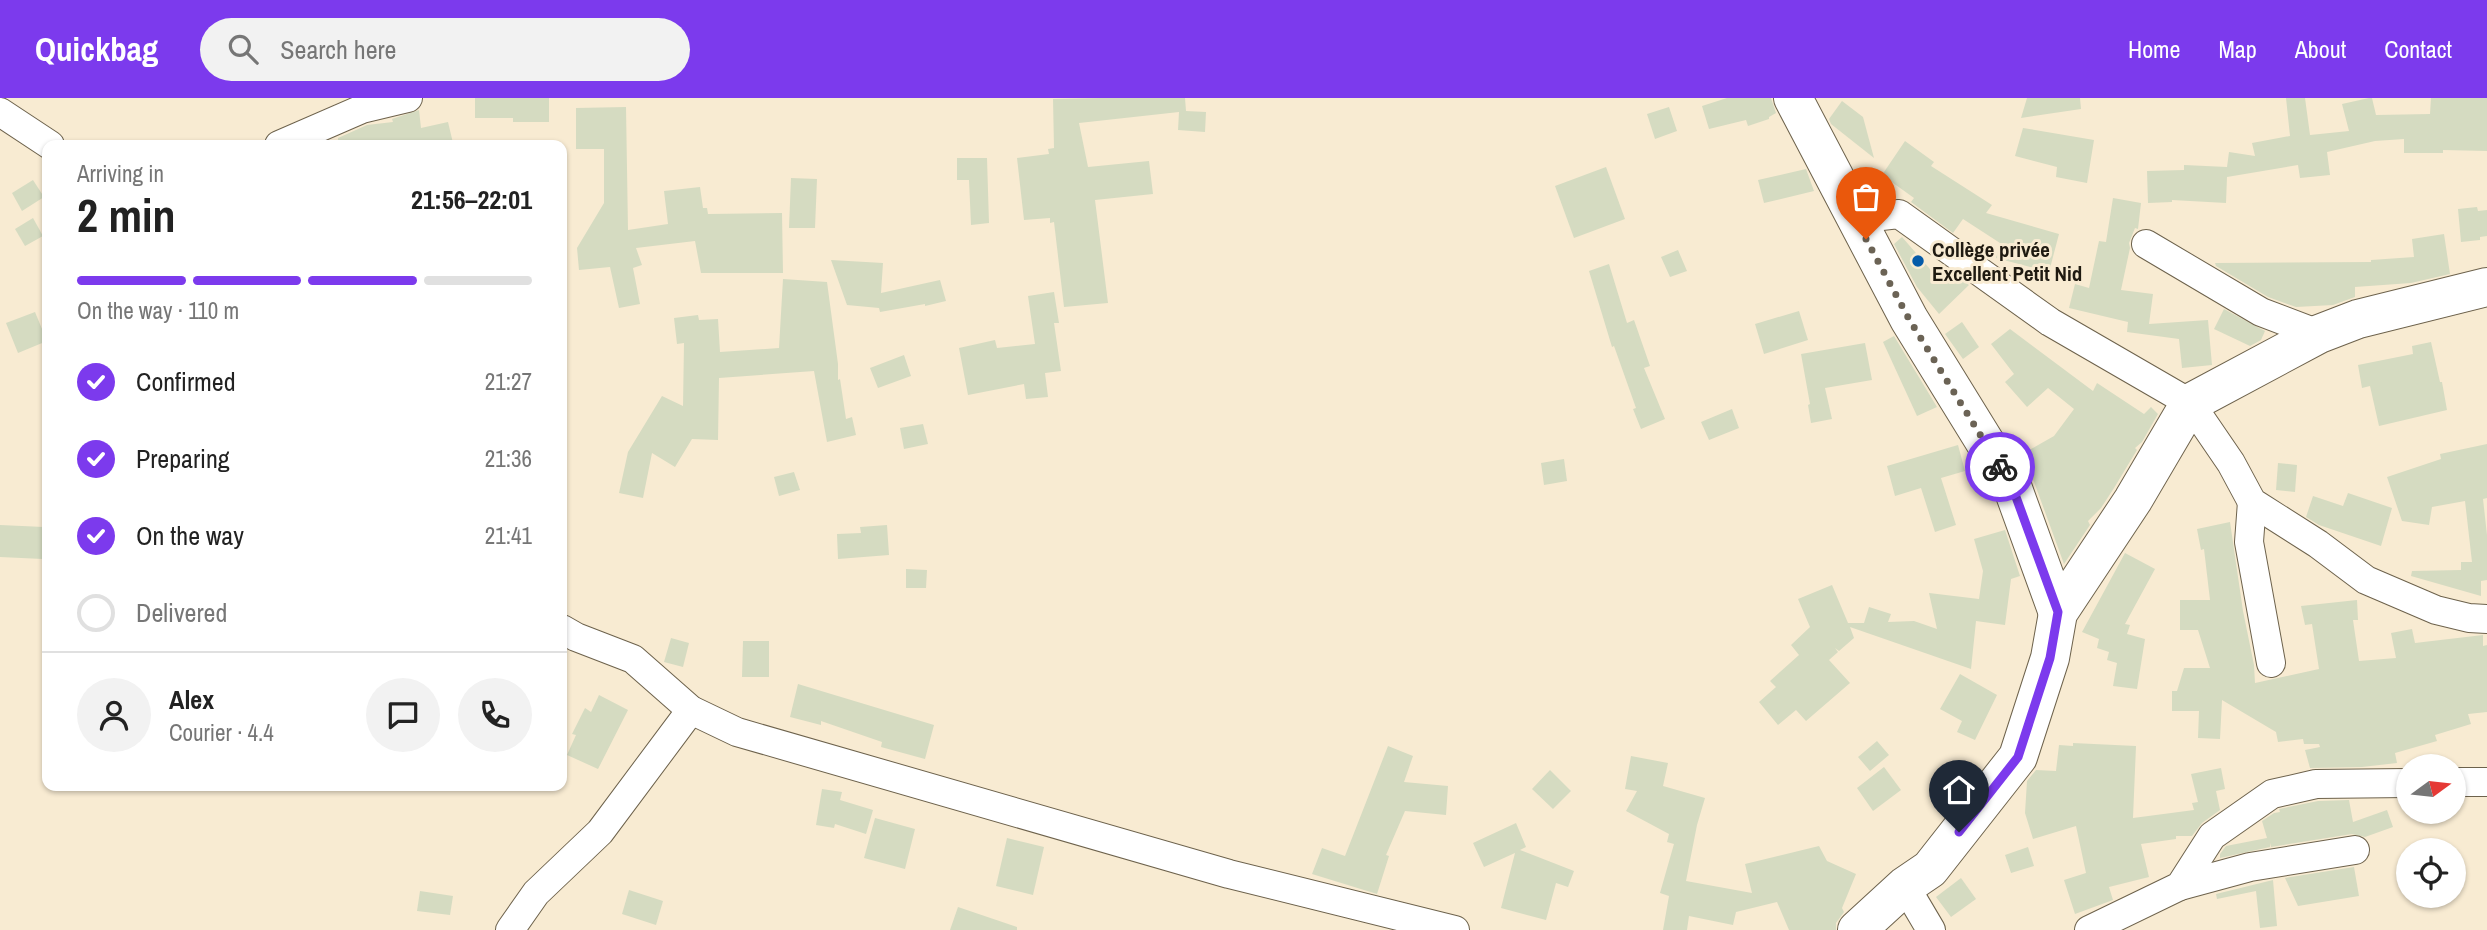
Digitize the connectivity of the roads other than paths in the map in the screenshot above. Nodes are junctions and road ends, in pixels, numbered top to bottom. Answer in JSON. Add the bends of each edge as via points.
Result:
{"nodes":[{"id":1,"x":408,"y":98,"type":"edge"},
{"id":2,"x":1793,"y":98,"type":"edge"},
{"id":3,"x":0,"y":112,"type":"edge"},
{"id":4,"x":42,"y":140,"type":"edge"},
{"id":5,"x":291,"y":140,"type":"edge"},
{"id":6,"x":1855,"y":219,"type":"junction"},
{"id":7,"x":2146,"y":244,"type":"dead end"},
{"id":8,"x":2487,"y":287,"type":"edge"},
{"id":9,"x":2319,"y":334,"type":"junction"},
{"id":10,"x":2190,"y":404,"type":"junction"},
{"id":11,"x":2252,"y":502,"type":"junction"},
{"id":12,"x":2058,"y":612,"type":"junction"},
{"id":13,"x":2487,"y":620,"type":"edge"},
{"id":14,"x":567,"y":632,"type":"edge"},
{"id":15,"x":2271,"y":663,"type":"dead end"},
{"id":16,"x":691,"y":710,"type":"junction"},
{"id":17,"x":2466,"y":782,"type":"edge"},
{"id":18,"x":2487,"y":782,"type":"edge"},
{"id":19,"x":2396,"y":783,"type":"edge"},
{"id":20,"x":2354,"y":850,"type":"dead end"},
{"id":21,"x":1905,"y":886,"type":"junction"},
{"id":22,"x":2180,"y":886,"type":"junction"},
{"id":23,"x":510,"y":930,"type":"edge"},
{"id":24,"x":1455,"y":930,"type":"edge"},
{"id":25,"x":1857,"y":930,"type":"edge"},
{"id":26,"x":1931,"y":930,"type":"edge"},
{"id":27,"x":2089,"y":930,"type":"edge"}],
"edges":[{"from":1,"to":5,"type":"street","via":[[362,109]]},
{"from":2,"to":6,"type":"street"},
{"from":3,"to":4,"type":"street"},
{"from":6,"to":10,"type":"street","via":[[1899,214],[2050,323]]},
{"from":6,"to":12,"type":"street","via":[[1909,319],[2012,486]]},
{"from":7,"to":9,"type":"street","via":[[2261,312]]},
{"from":8,"to":9,"type":"street","via":[[2358,319]]},
{"from":9,"to":10,"type":"street"},
{"from":10,"to":11,"type":"street"},
{"from":10,"to":12,"type":"street"},
{"from":11,"to":13,"type":"street","via":[[2366,580],[2437,610]]},
{"from":11,"to":15,"type":"street","via":[[2249,542]]},
{"from":12,"to":21,"type":"street","via":[[2050,658],[2018,757],[1930,869]]},
{"from":14,"to":16,"type":"street","via":[[632,660]]},
{"from":16,"to":23,"type":"street","via":[[600,832],[536,893]]},
{"from":16,"to":24,"type":"street","via":[[737,732],[1218,871]]},
{"from":17,"to":18,"type":"street"},
{"from":19,"to":22,"type":"street","via":[[2316,784],[2272,794],[2212,836]]},
{"from":20,"to":22,"type":"street","via":[[2250,867]]},
{"from":21,"to":25,"type":"street"},
{"from":21,"to":26,"type":"street"},
{"from":22,"to":27,"type":"street"}]}
